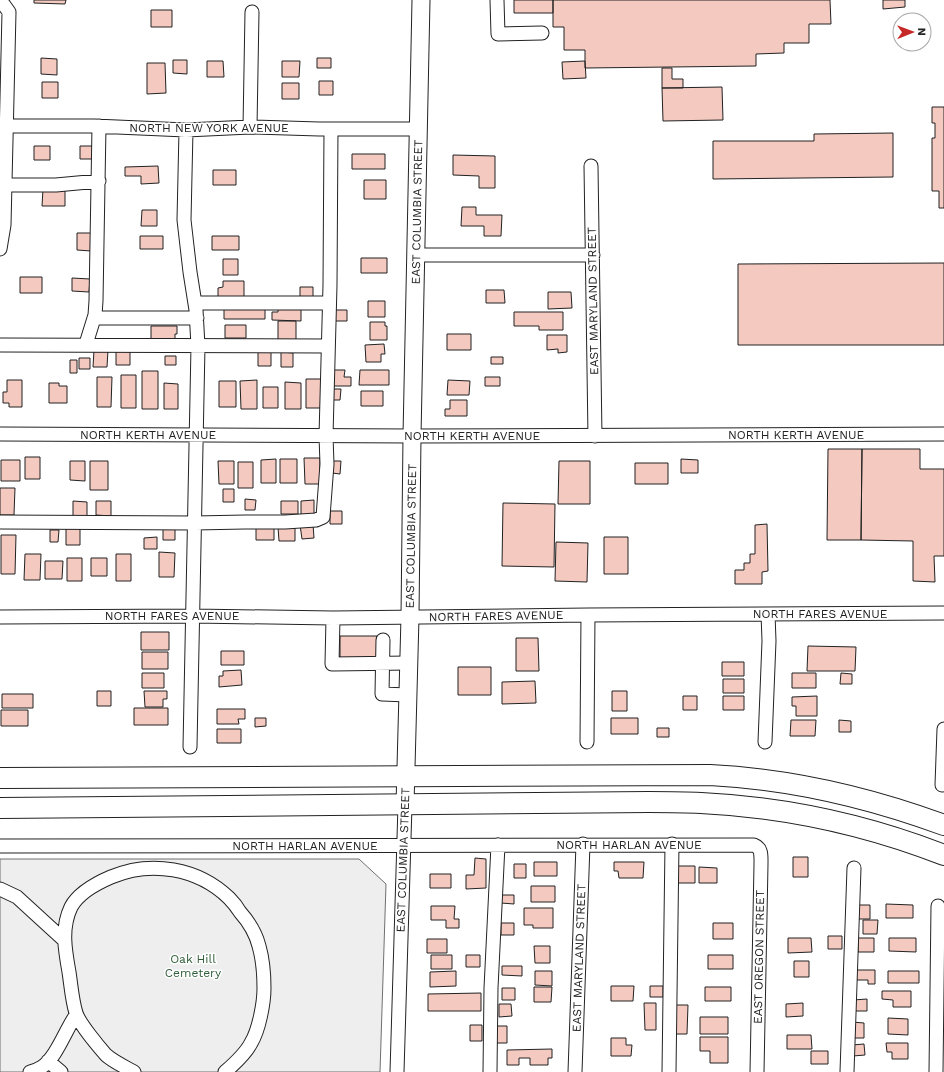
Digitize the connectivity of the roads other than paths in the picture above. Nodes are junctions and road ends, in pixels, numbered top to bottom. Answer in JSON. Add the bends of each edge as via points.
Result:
{"nodes":[{"id":1,"x":421,"y":0,"type":"edge"},
{"id":2,"x":497,"y":0,"type":"edge"},
{"id":3,"x":4,"y":7,"type":"edge"},
{"id":4,"x":252,"y":12,"type":"dead end"},
{"id":5,"x":542,"y":33,"type":"dead end"},
{"id":6,"x":3,"y":126,"type":"edge"},
{"id":7,"x":99,"y":126,"type":"junction"},
{"id":8,"x":250,"y":127,"type":"junction"},
{"id":9,"x":331,"y":129,"type":"junction"},
{"id":10,"x":419,"y":129,"type":"junction"},
{"id":11,"x":186,"y":130,"type":"junction"},
{"id":12,"x":591,"y":166,"type":"dead end"},
{"id":13,"x":99,"y":181,"type":"junction"},
{"id":14,"x":5,"y":185,"type":"junction"},
{"id":15,"x":0,"y":249,"type":"edge"},
{"id":16,"x":416,"y":255,"type":"junction"},
{"id":17,"x":593,"y":255,"type":"junction"},
{"id":18,"x":195,"y":303,"type":"junction"},
{"id":19,"x":330,"y":303,"type":"junction"},
{"id":20,"x":94,"y":318,"type":"junction"},
{"id":21,"x":197,"y":318,"type":"junction"},
{"id":22,"x":86,"y":344,"type":"junction"},
{"id":23,"x":0,"y":345,"type":"edge"},
{"id":24,"x":198,"y":346,"type":"junction"},
{"id":25,"x":328,"y":346,"type":"junction"},
{"id":26,"x":0,"y":434,"type":"edge"},
{"id":27,"x":944,"y":434,"type":"edge"},
{"id":28,"x":196,"y":436,"type":"junction"},
{"id":29,"x":326,"y":436,"type":"junction"},
{"id":30,"x":412,"y":436,"type":"junction"},
{"id":31,"x":595,"y":436,"type":"junction"},
{"id":32,"x":0,"y":522,"type":"edge"},
{"id":33,"x":195,"y":524,"type":"junction"},
{"id":34,"x":944,"y":613,"type":"edge"},
{"id":35,"x":768,"y":614,"type":"junction"},
{"id":36,"x":588,"y":615,"type":"junction"},
{"id":37,"x":194,"y":616,"type":"junction"},
{"id":38,"x":0,"y":617,"type":"edge"},
{"id":39,"x":410,"y":617,"type":"junction"},
{"id":40,"x":333,"y":618,"type":"junction"},
{"id":41,"x":383,"y":640,"type":"dead end"},
{"id":42,"x":409,"y":663,"type":"junction"},
{"id":43,"x":382,"y":664,"type":"junction"},
{"id":44,"x":408,"y":695,"type":"junction"},
{"id":45,"x":944,"y":729,"type":"edge"},
{"id":46,"x":587,"y":742,"type":"dead end"},
{"id":47,"x":765,"y":742,"type":"dead end"},
{"id":48,"x":190,"y":746,"type":"dead end"},
{"id":49,"x":406,"y":775,"type":"junction"},
{"id":50,"x":0,"y":778,"type":"edge"},
{"id":51,"x":942,"y":785,"type":"dead end"},
{"id":52,"x":405,"y":805,"type":"junction"},
{"id":53,"x":0,"y":808,"type":"edge"},
{"id":54,"x":944,"y":824,"type":"edge"},
{"id":55,"x":583,"y":844,"type":"junction"},
{"id":56,"x":672,"y":844,"type":"junction"},
{"id":57,"x":403,"y":845,"type":"junction"},
{"id":58,"x":498,"y":845,"type":"junction"},
{"id":59,"x":754,"y":845,"type":"joint"},
{"id":60,"x":0,"y":846,"type":"edge"},
{"id":61,"x":944,"y":855,"type":"edge"},
{"id":62,"x":854,"y":868,"type":"dead end"},
{"id":63,"x":0,"y":889,"type":"edge"},
{"id":64,"x":938,"y":906,"type":"dead end"},
{"id":65,"x":64,"y":940,"type":"junction"},
{"id":66,"x":76,"y":1015,"type":"junction"},
{"id":67,"x":48,"y":1061,"type":"junction"},
{"id":68,"x":30,"y":1072,"type":"edge"},
{"id":69,"x":61,"y":1072,"type":"edge"},
{"id":70,"x":134,"y":1072,"type":"edge"},
{"id":71,"x":225,"y":1072,"type":"edge"},
{"id":72,"x":397,"y":1072,"type":"edge"},
{"id":73,"x":490,"y":1072,"type":"edge"},
{"id":74,"x":575,"y":1072,"type":"edge"},
{"id":75,"x":669,"y":1072,"type":"edge"},
{"id":76,"x":757,"y":1072,"type":"edge"},
{"id":77,"x":848,"y":1072,"type":"edge"},
{"id":78,"x":936,"y":1072,"type":"edge"}],
"edges":[{"from":1,"to":10,"type":"main road","name":"EAST COLUMBIA STREET"},
{"from":2,"to":5,"type":"street","via":[[498,34]]},
{"from":3,"to":6,"type":"street"},
{"from":4,"to":8,"type":"street"},
{"from":6,"to":7,"type":"street","name":"NORTH NEW YORK AVENUE"},
{"from":6,"to":14,"type":"street"},
{"from":7,"to":11,"type":"street","name":"NORTH NEW YORK AVENUE"},
{"from":7,"to":13,"type":"street"},
{"from":8,"to":9,"type":"street","name":"NORTH NEW YORK AVENUE"},
{"from":8,"to":11,"type":"street","name":"NORTH NEW YORK AVENUE"},
{"from":9,"to":10,"type":"street","name":"NORTH NEW YORK AVENUE"},
{"from":9,"to":19,"type":"street"},
{"from":10,"to":16,"type":"main road","name":"EAST COLUMBIA STREET"},
{"from":11,"to":18,"type":"street","via":[[184,220]]},
{"from":12,"to":17,"type":"street","name":"EAST MARYLAND STREET"},
{"from":13,"to":14,"type":"street","via":[[56,185]]},
{"from":13,"to":20,"type":"street"},
{"from":14,"to":15,"type":"street","via":[[4,225]]},
{"from":16,"to":17,"type":"street"},
{"from":16,"to":30,"type":"main road","name":"EAST COLUMBIA STREET"},
{"from":17,"to":31,"type":"street","name":"EAST MARYLAND STREET"},
{"from":18,"to":19,"type":"street"},
{"from":18,"to":21,"type":"street"},
{"from":19,"to":25,"type":"street"},
{"from":20,"to":21,"type":"street"},
{"from":20,"to":22,"type":"street"},
{"from":21,"to":24,"type":"street"},
{"from":22,"to":23,"type":"street"},
{"from":22,"to":24,"type":"street"},
{"from":24,"to":25,"type":"street"},
{"from":24,"to":28,"type":"street"},
{"from":25,"to":29,"type":"street"},
{"from":26,"to":28,"type":"street","name":"NORTH KERTH AVENUE"},
{"from":27,"to":31,"type":"street","name":"NORTH KERTH AVENUE"},
{"from":28,"to":29,"type":"street","name":"NORTH KERTH AVENUE"},
{"from":28,"to":33,"type":"street"},
{"from":29,"to":30,"type":"street","name":"NORTH KERTH AVENUE"},
{"from":29,"to":33,"type":"street","via":[[327,464],[323,517],[316,520],[285,522]]},
{"from":30,"to":31,"type":"street","name":"NORTH KERTH AVENUE"},
{"from":30,"to":39,"type":"main road","name":"EAST COLUMBIA STREET"},
{"from":32,"to":33,"type":"street"},
{"from":33,"to":37,"type":"street"},
{"from":34,"to":35,"type":"street","name":"NORTH FARES AVENUE"},
{"from":35,"to":36,"type":"street","name":"NORTH FARES AVENUE"},
{"from":35,"to":47,"type":"street"},
{"from":36,"to":39,"type":"street","name":"NORTH FARES AVENUE"},
{"from":36,"to":46,"type":"street"},
{"from":37,"to":38,"type":"street","name":"NORTH FARES AVENUE"},
{"from":37,"to":40,"type":"street","name":"NORTH FARES AVENUE"},
{"from":37,"to":48,"type":"street"},
{"from":39,"to":40,"type":"street","name":"NORTH FARES AVENUE"},
{"from":39,"to":42,"type":"main road","name":"EAST COLUMBIA STREET"},
{"from":40,"to":43,"type":"street","via":[[332,664]]},
{"from":41,"to":43,"type":"street"},
{"from":42,"to":43,"type":"street"},
{"from":42,"to":44,"type":"main road","name":"EAST COLUMBIA STREET"},
{"from":43,"to":44,"type":"street","via":[[382,694]]},
{"from":44,"to":49,"type":"main road","name":"EAST COLUMBIA STREET"},
{"from":45,"to":51,"type":"street"},
{"from":49,"to":50,"type":"highway"},
{"from":49,"to":52,"type":"main road","name":"EAST COLUMBIA STREET"},
{"from":49,"to":54,"type":"highway","via":[[740,776],[796,784],[855,797]]},
{"from":52,"to":53,"type":"highway"},
{"from":52,"to":57,"type":"street","name":"EAST COLUMBIA STREET"},
{"from":52,"to":61,"type":"highway","via":[[649,802],[738,806],[840,822]]},
{"from":55,"to":56,"type":"street","name":"NORTH HARLAN AVENUE"},
{"from":55,"to":58,"type":"street","name":"NORTH HARLAN AVENUE"},
{"from":55,"to":74,"type":"street","name":"EAST MARYLAND STREET"},
{"from":56,"to":59,"type":"street","name":"NORTH HARLAN AVENUE"},
{"from":56,"to":75,"type":"street"},
{"from":57,"to":58,"type":"street","name":"NORTH HARLAN AVENUE"},
{"from":57,"to":60,"type":"street","name":"NORTH HARLAN AVENUE"},
{"from":57,"to":72,"type":"street","name":"EAST COLUMBIA STREET"},
{"from":58,"to":73,"type":"street"},
{"from":59,"to":76,"type":"street","name":"EAST OREGON STREET","via":[[760,849],[761,864]]},
{"from":62,"to":77,"type":"street"},
{"from":63,"to":65,"type":"street","via":[[17,897]]},
{"from":64,"to":78,"type":"street"},
{"from":65,"to":66,"type":"street"},
{"from":65,"to":71,"type":"street","via":[[71,906],[82,893],[99,882],[137,869],[167,868],[186,872],[206,880],[229,898],[247,920],[259,945],[264,999],[251,1043]]},
{"from":66,"to":67,"type":"street"},
{"from":66,"to":70,"type":"street","via":[[107,1055]]},
{"from":67,"to":68,"type":"street"},
{"from":67,"to":69,"type":"street"}]}
